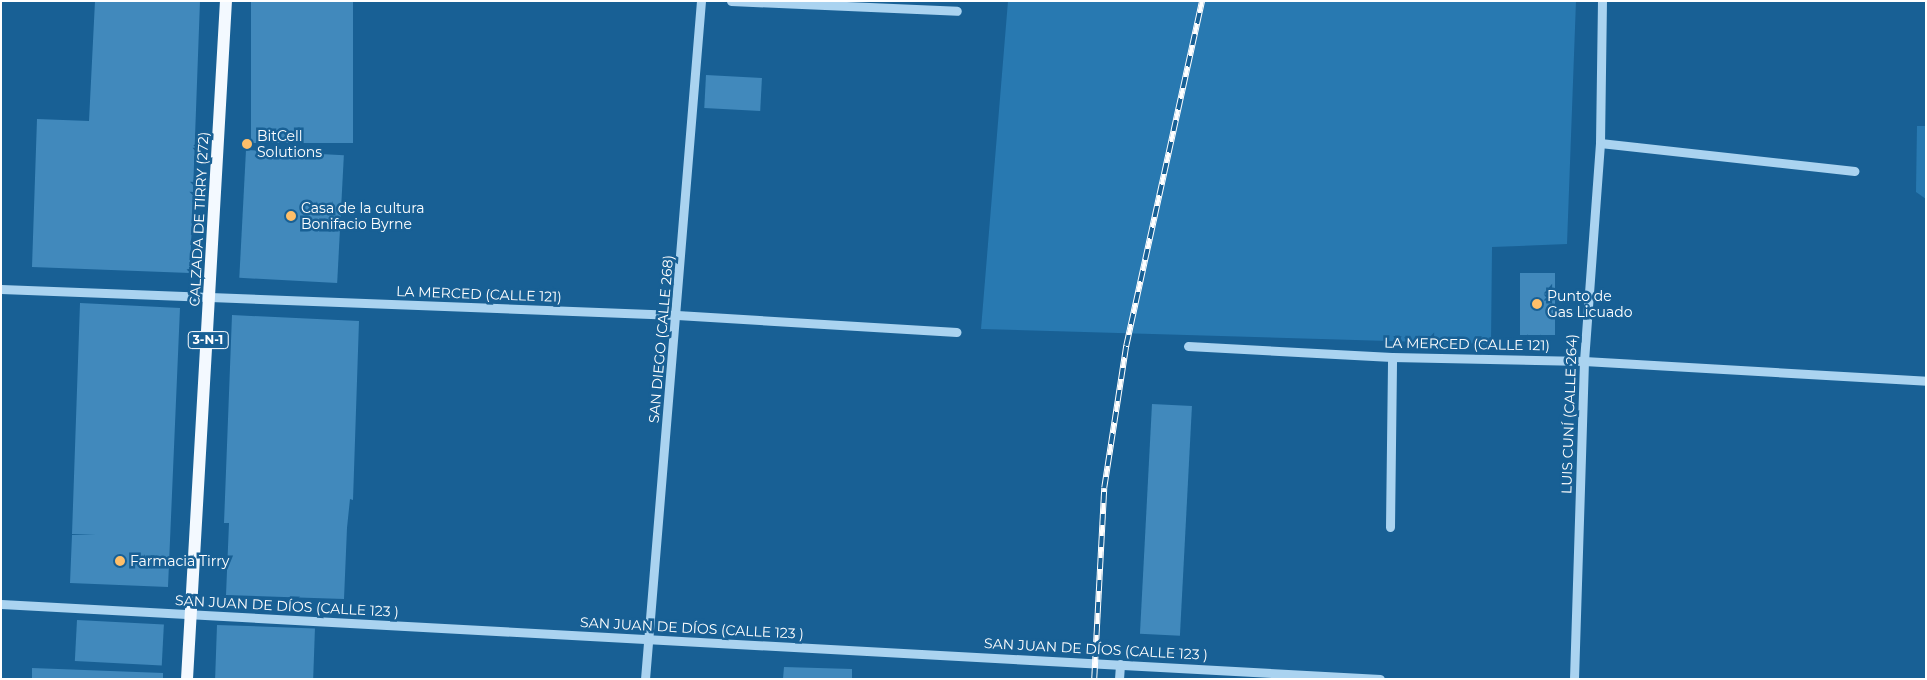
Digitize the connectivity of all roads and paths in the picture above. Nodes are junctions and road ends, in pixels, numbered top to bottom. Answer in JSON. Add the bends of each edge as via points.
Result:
{"nodes":[{"id":1,"x":226,"y":1,"type":"edge"},
{"id":2,"x":701,"y":1,"type":"edge"},
{"id":3,"x":731,"y":1,"type":"edge"},
{"id":4,"x":1602,"y":1,"type":"edge"},
{"id":5,"x":957,"y":11,"type":"dead end"},
{"id":6,"x":1600,"y":143,"type":"junction"},
{"id":7,"x":1854,"y":171,"type":"dead end"},
{"id":8,"x":1,"y":289,"type":"edge"},
{"id":9,"x":210,"y":298,"type":"junction"},
{"id":10,"x":677,"y":315,"type":"junction"},
{"id":11,"x":956,"y":332,"type":"dead end"},
{"id":12,"x":1188,"y":346,"type":"dead end"},
{"id":13,"x":1392,"y":357,"type":"junction"},
{"id":14,"x":1584,"y":361,"type":"junction"},
{"id":15,"x":1926,"y":381,"type":"edge"},
{"id":16,"x":1390,"y":526,"type":"dead end"},
{"id":17,"x":1,"y":604,"type":"edge"},
{"id":18,"x":191,"y":614,"type":"junction"},
{"id":19,"x":647,"y":639,"type":"junction"},
{"id":20,"x":1120,"y":664,"type":"junction"},
{"id":21,"x":187,"y":679,"type":"edge"},
{"id":22,"x":645,"y":679,"type":"edge"},
{"id":23,"x":1119,"y":679,"type":"edge"},
{"id":24,"x":1380,"y":679,"type":"edge"},
{"id":25,"x":1574,"y":679,"type":"edge"}],
"edges":[{"from":1,"to":9,"type":"main road","name":"CALZADA DE TIRRY (272)","number":"3-N-1"},
{"from":2,"to":10,"type":"street","name":"SAN DIEGO (CALLE 268)"},
{"from":3,"to":5,"type":"street"},
{"from":4,"to":6,"type":"street","name":"LUIS CUNÍ (CALLE 264)"},
{"from":6,"to":7,"type":"street"},
{"from":6,"to":14,"type":"street","name":"LUIS CUNÍ (CALLE 264)"},
{"from":8,"to":9,"type":"street","name":"LA MERCED (CALLE 121)"},
{"from":9,"to":10,"type":"street","name":"LA MERCED (CALLE 121)"},
{"from":9,"to":18,"type":"main road","name":"CALZADA DE TIRRY (272)","number":"3-N-1"},
{"from":10,"to":11,"type":"street","name":"LA MERCED (CALLE 121)"},
{"from":10,"to":19,"type":"street","name":"SAN DIEGO (CALLE 268)"},
{"from":12,"to":13,"type":"street","name":"LA MERCED (CALLE 121)"},
{"from":13,"to":14,"type":"street","name":"LA MERCED (CALLE 121)"},
{"from":13,"to":16,"type":"street"},
{"from":14,"to":15,"type":"street","name":"LA MERCED (CALLE 121)"},
{"from":14,"to":25,"type":"street","name":"LUIS CUNÍ (CALLE 264)"},
{"from":17,"to":18,"type":"street","name":"SAN JUAN DE DÍOS (CALLE 123 )"},
{"from":18,"to":19,"type":"street","name":"SAN JUAN DE DÍOS (CALLE 123 )"},
{"from":18,"to":21,"type":"main road","name":"CALZADA DE TIRRY (272)","number":"3-N-1"},
{"from":19,"to":20,"type":"street","name":"SAN JUAN DE DÍOS (CALLE 123 )"},
{"from":19,"to":22,"type":"street","name":"SAN DIEGO (CALLE 268)"},
{"from":20,"to":23,"type":"street"},
{"from":20,"to":24,"type":"street","name":"SAN JUAN DE DÍOS (CALLE 123 )"}]}
